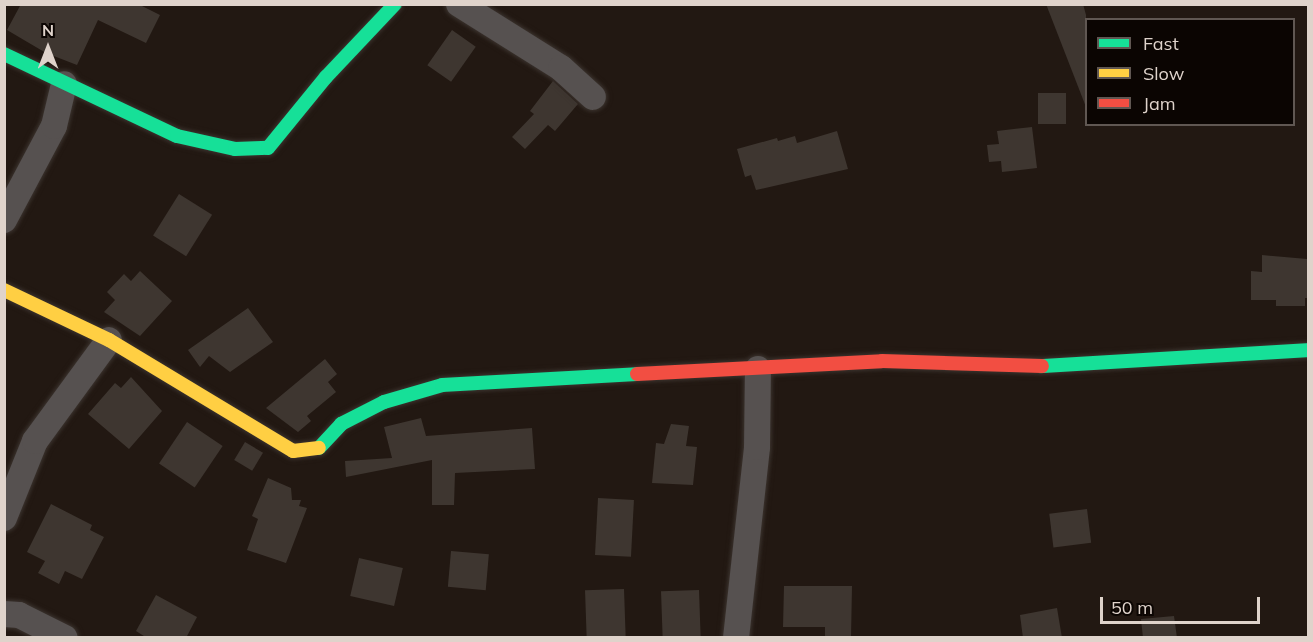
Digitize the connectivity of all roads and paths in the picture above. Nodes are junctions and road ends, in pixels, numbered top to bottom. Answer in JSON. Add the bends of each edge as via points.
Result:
{"nodes":[{"id":1,"x":394,"y":4,"type":"edge"},
{"id":2,"x":459,"y":4,"type":"edge"},
{"id":3,"x":4,"y":54,"type":"edge"},
{"id":4,"x":64,"y":84,"type":"junction"},
{"id":5,"x":593,"y":97,"type":"dead end"},
{"id":6,"x":4,"y":220,"type":"edge"},
{"id":7,"x":4,"y":290,"type":"edge"},
{"id":8,"x":109,"y":340,"type":"junction"},
{"id":9,"x":1308,"y":350,"type":"edge"},
{"id":10,"x":758,"y":369,"type":"junction"},
{"id":11,"x":4,"y":518,"type":"edge"},
{"id":12,"x":4,"y":614,"type":"edge"},
{"id":13,"x":65,"y":638,"type":"edge"},
{"id":14,"x":736,"y":638,"type":"edge"}],
"edges":[{"from":1,"to":4,"type":"street","via":[[326,77],[268,148],[236,149],[177,136]]},
{"from":2,"to":5,"type":"street","via":[[561,69]]},
{"from":3,"to":4,"type":"street"},
{"from":4,"to":6,"type":"street","via":[[54,126]]},
{"from":7,"to":8,"type":"street"},
{"from":8,"to":10,"type":"street","via":[[293,451],[318,449],[341,424],[384,402],[442,385]]},
{"from":8,"to":11,"type":"street","via":[[34,441]]},
{"from":9,"to":10,"type":"street","via":[[1152,357],[1063,366],[882,361]]},
{"from":10,"to":14,"type":"street","via":[[757,447]]},
{"from":12,"to":13,"type":"street","via":[[19,615]]}]}
